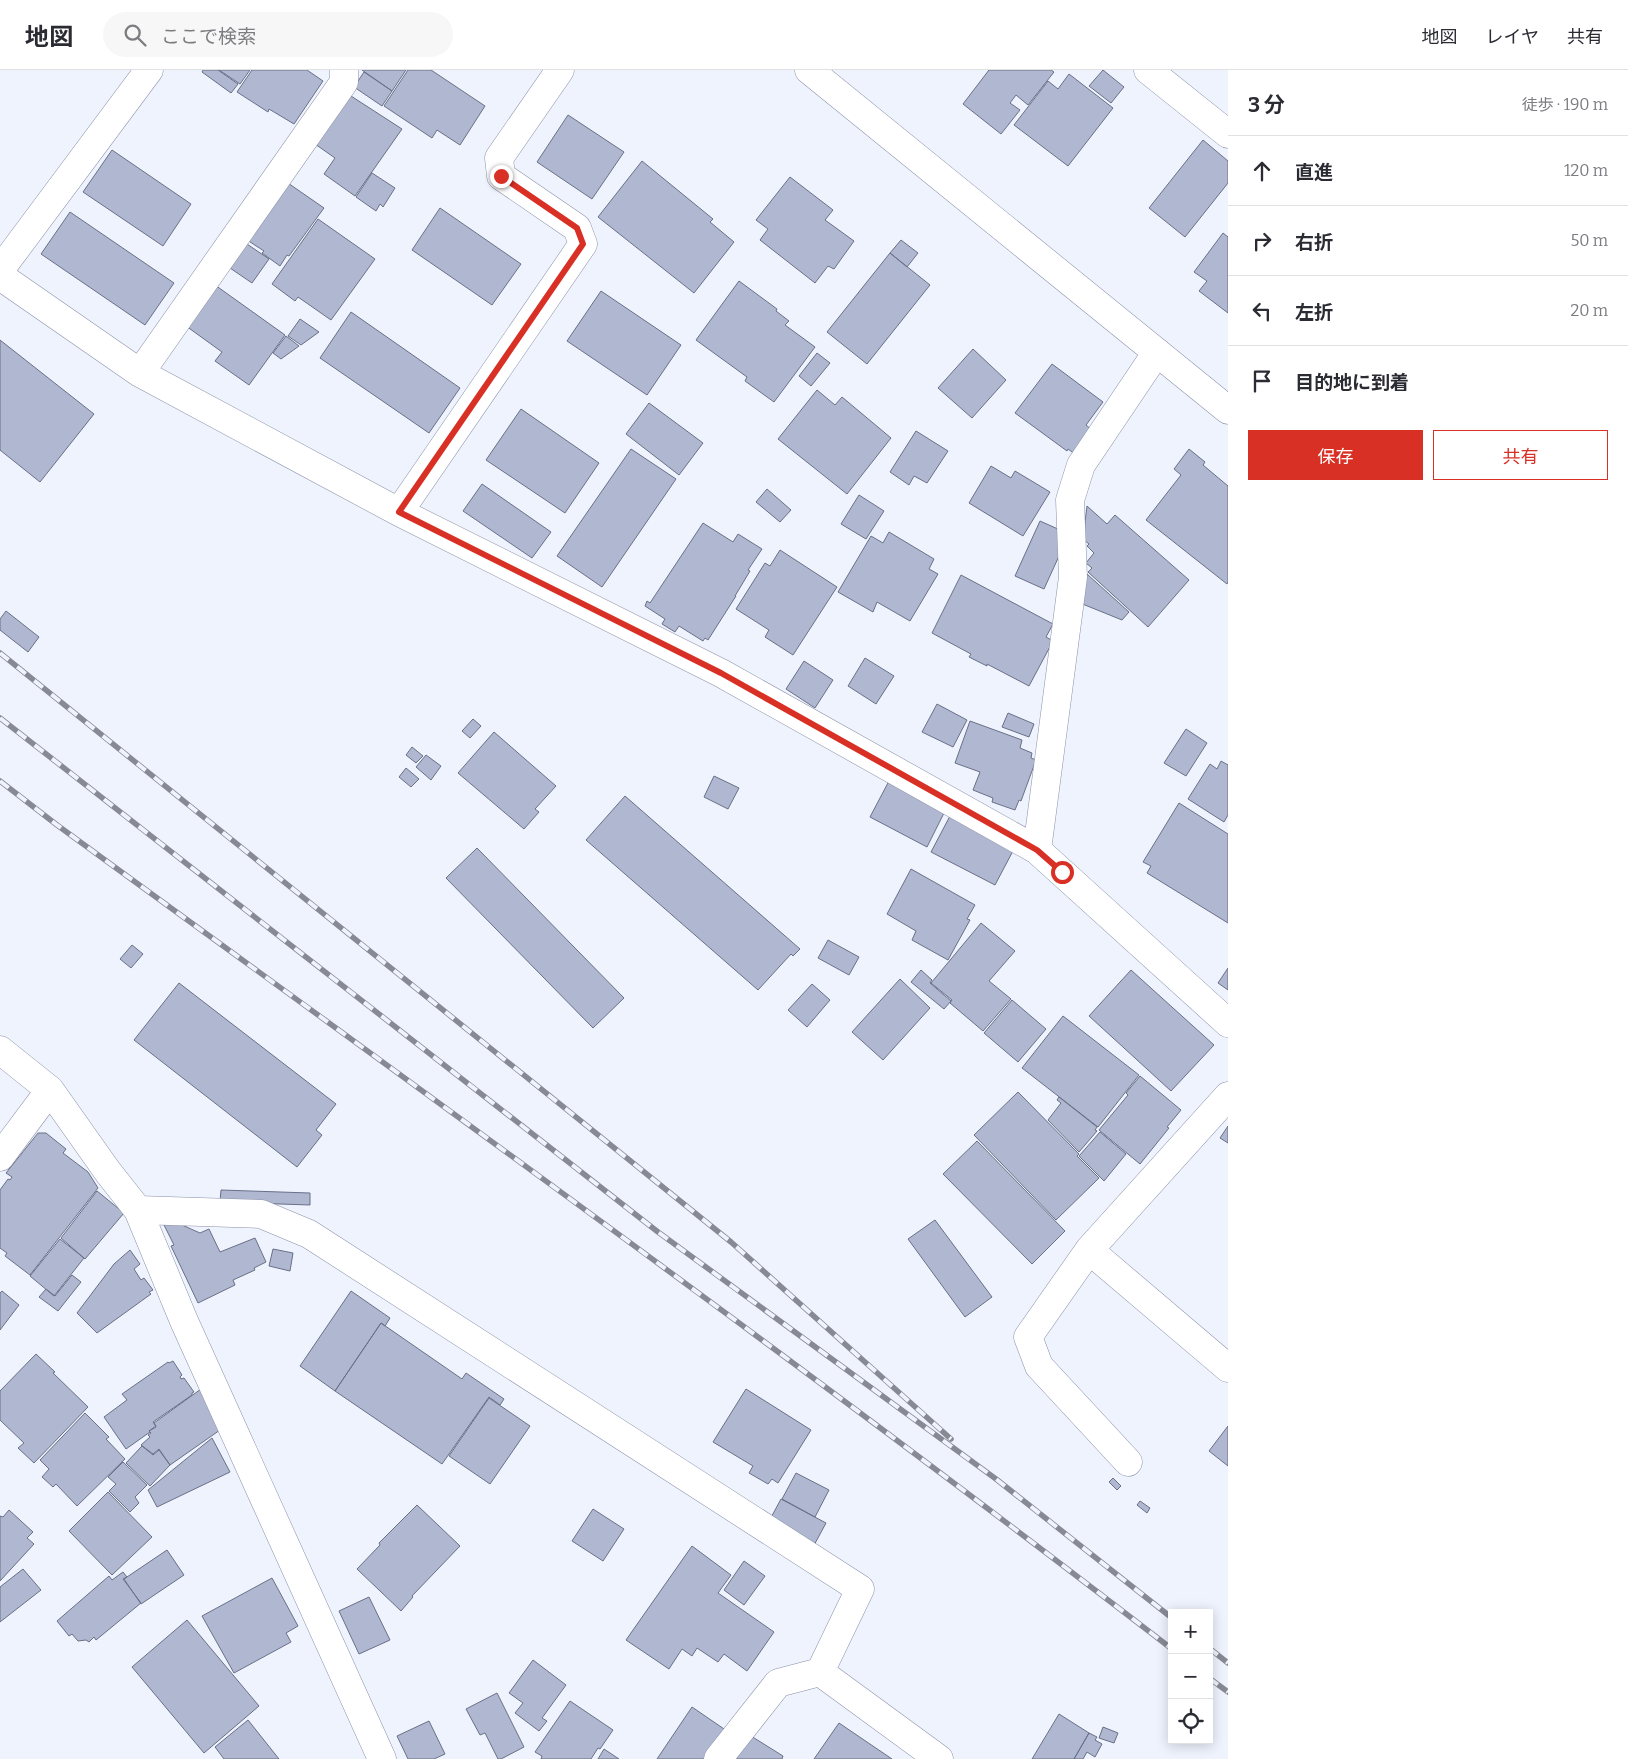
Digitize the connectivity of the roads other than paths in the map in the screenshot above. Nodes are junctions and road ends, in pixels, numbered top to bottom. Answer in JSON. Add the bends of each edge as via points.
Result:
{"nodes":[{"id":1,"x":149,"y":70,"type":"edge"},
{"id":2,"x":344,"y":70,"type":"edge"},
{"id":3,"x":560,"y":70,"type":"edge"},
{"id":4,"x":809,"y":70,"type":"edge"},
{"id":5,"x":1148,"y":70,"type":"edge"},
{"id":6,"x":1228,"y":134,"type":"edge"},
{"id":7,"x":0,"y":270,"type":"edge"},
{"id":8,"x":0,"y":276,"type":"edge"},
{"id":9,"x":1158,"y":352,"type":"junction"},
{"id":10,"x":140,"y":373,"type":"junction"},
{"id":11,"x":1228,"y":410,"type":"edge"},
{"id":12,"x":399,"y":512,"type":"junction"},
{"id":13,"x":1037,"y":850,"type":"junction"},
{"id":14,"x":1228,"y":1023,"type":"edge"},
{"id":15,"x":0,"y":1050,"type":"edge"},
{"id":16,"x":50,"y":1090,"type":"junction"},
{"id":17,"x":1228,"y":1096,"type":"edge"},
{"id":18,"x":0,"y":1157,"type":"edge"},
{"id":19,"x":138,"y":1210,"type":"junction"},
{"id":20,"x":1089,"y":1250,"type":"junction"},
{"id":21,"x":1228,"y":1368,"type":"edge"},
{"id":22,"x":1128,"y":1462,"type":"dead end"},
{"id":23,"x":820,"y":1672,"type":"junction"},
{"id":24,"x":382,"y":1759,"type":"edge"},
{"id":25,"x":718,"y":1759,"type":"edge"},
{"id":26,"x":939,"y":1759,"type":"edge"}],
"edges":[{"from":1,"to":7,"type":"street"},
{"from":2,"to":10,"type":"street","via":[[344,82]]},
{"from":3,"to":12,"type":"street","via":[[499,158],[501,176],[577,228],[583,244]]},
{"from":4,"to":9,"type":"street"},
{"from":5,"to":6,"type":"street"},
{"from":8,"to":10,"type":"street"},
{"from":9,"to":11,"type":"street"},
{"from":9,"to":13,"type":"street","via":[[1082,465],[1070,500],[1073,577]]},
{"from":10,"to":12,"type":"street"},
{"from":12,"to":13,"type":"street","via":[[721,673]]},
{"from":13,"to":14,"type":"street"},
{"from":15,"to":16,"type":"street"},
{"from":16,"to":18,"type":"street"},
{"from":16,"to":19,"type":"street"},
{"from":17,"to":20,"type":"street"},
{"from":19,"to":23,"type":"street","via":[[261,1214],[309,1234],[860,1588]]},
{"from":19,"to":24,"type":"street","via":[[184,1321]]},
{"from":20,"to":21,"type":"street"},
{"from":20,"to":22,"type":"street","via":[[1028,1338],[1040,1366]]},
{"from":23,"to":25,"type":"street","via":[[778,1683]]},
{"from":23,"to":26,"type":"street"}]}
